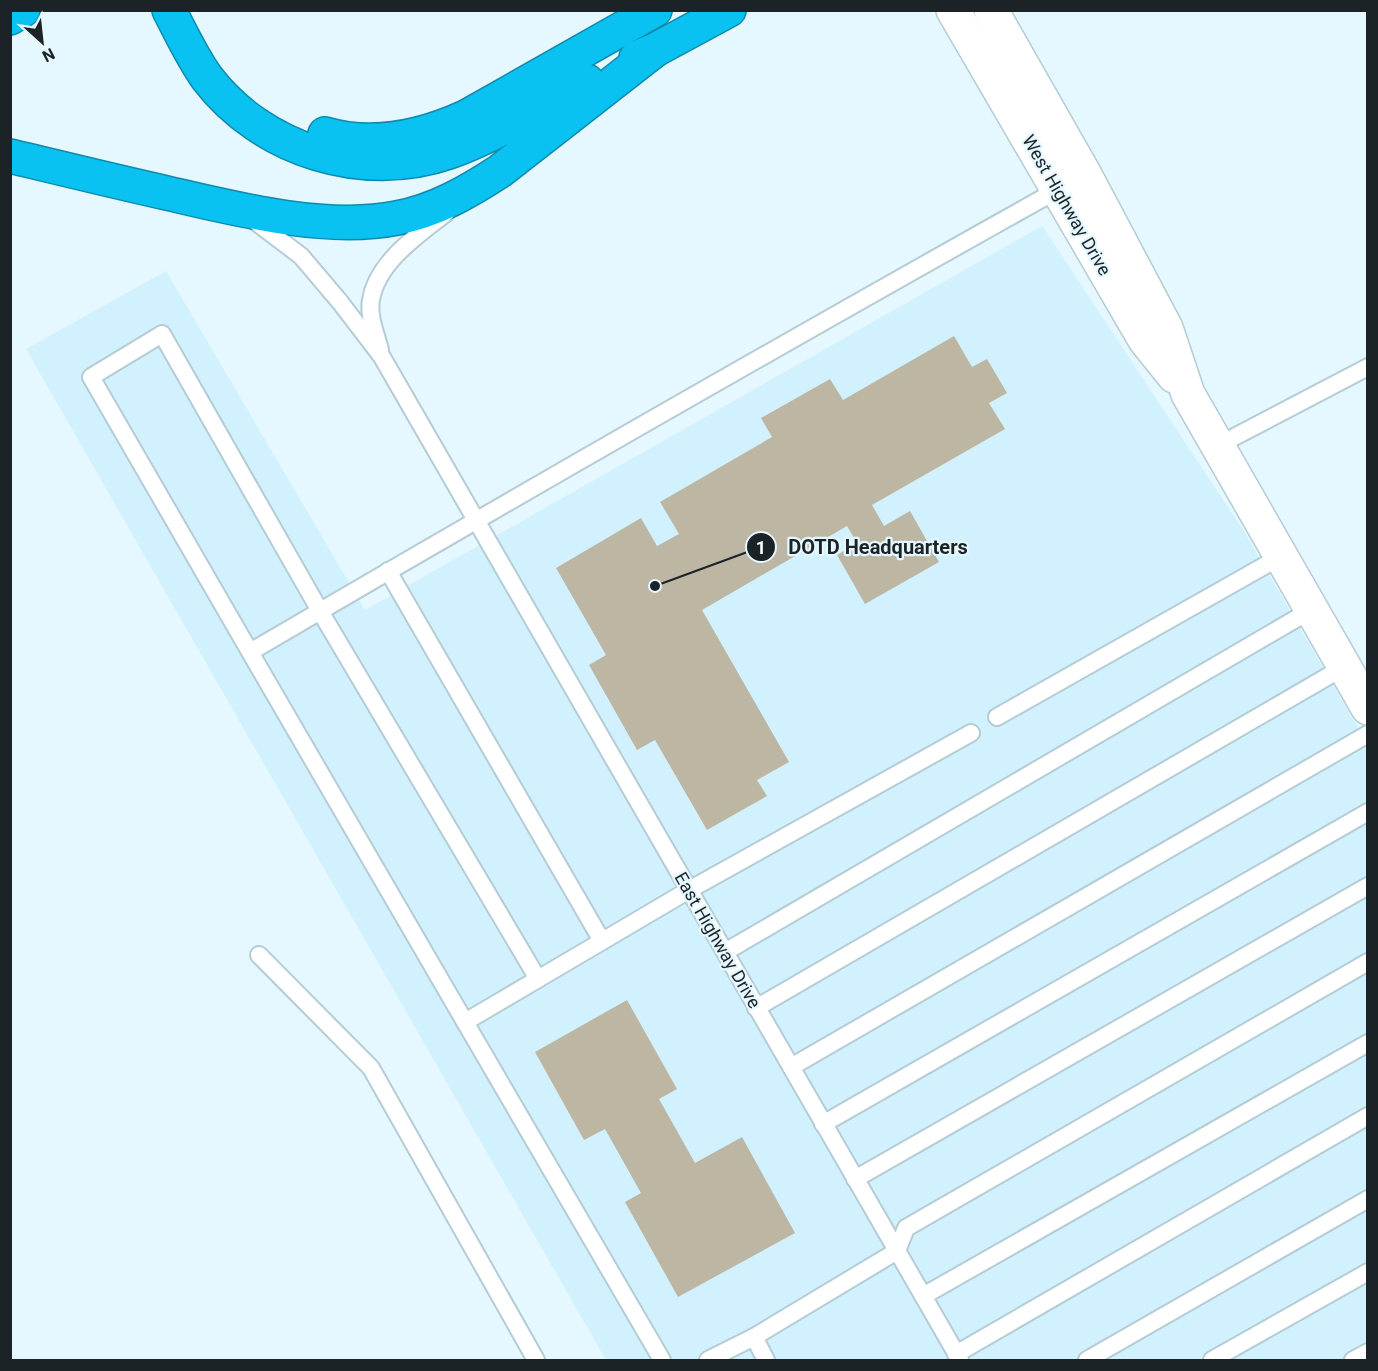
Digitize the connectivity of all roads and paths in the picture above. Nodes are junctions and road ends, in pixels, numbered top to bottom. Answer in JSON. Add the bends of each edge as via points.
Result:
{"nodes":[{"id":1,"x":23,"y":10,"type":"edge"},
{"id":2,"x":655,"y":10,"type":"edge"},
{"id":3,"x":729,"y":10,"type":"edge"},
{"id":4,"x":953,"y":10,"type":"edge"},
{"id":5,"x":992,"y":10,"type":"edge"},
{"id":6,"x":181,"y":15,"type":"edge"},
{"id":7,"x":10,"y":18,"type":"edge"},
{"id":8,"x":656,"y":50,"type":"junction"},
{"id":9,"x":10,"y":156,"type":"edge"},
{"id":10,"x":500,"y":171,"type":"junction"},
{"id":11,"x":1072,"y":182,"type":"junction"},
{"id":12,"x":238,"y":210,"type":"junction"},
{"id":13,"x":382,"y":357,"type":"junction"},
{"id":14,"x":1368,"y":367,"type":"edge"},
{"id":15,"x":1217,"y":446,"type":"junction"},
{"id":16,"x":476,"y":520,"type":"junction"},
{"id":17,"x":1280,"y":557,"type":"junction"},
{"id":18,"x":388,"y":571,"type":"junction"},
{"id":19,"x":1311,"y":610,"type":"junction"},
{"id":20,"x":320,"y":611,"type":"junction"},
{"id":21,"x":250,"y":652,"type":"junction"},
{"id":22,"x":1344,"y":666,"type":"junction"},
{"id":23,"x":1368,"y":708,"type":"edge"},
{"id":24,"x":997,"y":717,"type":"dead end"},
{"id":25,"x":971,"y":732,"type":"dead end"},
{"id":26,"x":1368,"y":734,"type":"edge"},
{"id":27,"x":1368,"y":812,"type":"edge"},
{"id":28,"x":1368,"y":886,"type":"edge"},
{"id":29,"x":689,"y":890,"type":"junction"},
{"id":30,"x":602,"y":941,"type":"junction"},
{"id":31,"x":724,"y":952,"type":"junction"},
{"id":32,"x":259,"y":955,"type":"dead end"},
{"id":33,"x":1368,"y":962,"type":"edge"},
{"id":34,"x":538,"y":979,"type":"junction"},
{"id":35,"x":756,"y":1008,"type":"junction"},
{"id":36,"x":465,"y":1022,"type":"junction"},
{"id":37,"x":1368,"y":1043,"type":"edge"},
{"id":38,"x":791,"y":1067,"type":"junction"},
{"id":39,"x":1368,"y":1116,"type":"edge"},
{"id":40,"x":823,"y":1124,"type":"junction"},
{"id":41,"x":855,"y":1179,"type":"junction"},
{"id":42,"x":1368,"y":1199,"type":"edge"},
{"id":43,"x":897,"y":1251,"type":"junction"},
{"id":44,"x":1368,"y":1272,"type":"edge"},
{"id":45,"x":923,"y":1296,"type":"junction"},
{"id":46,"x":754,"y":1336,"type":"junction"},
{"id":47,"x":1368,"y":1352,"type":"edge"},
{"id":48,"x":958,"y":1357,"type":"edge"},
{"id":49,"x":536,"y":1360,"type":"edge"},
{"id":50,"x":662,"y":1360,"type":"edge"},
{"id":51,"x":708,"y":1360,"type":"edge"},
{"id":52,"x":766,"y":1360,"type":"edge"},
{"id":53,"x":1087,"y":1360,"type":"edge"},
{"id":54,"x":1212,"y":1360,"type":"edge"},
{"id":55,"x":1353,"y":1360,"type":"edge"}],
"edges":[{"from":1,"to":7,"type":"highway"},
{"from":2,"to":6,"type":"highway","via":[[457,121],[412,136],[372,140],[318,132],[269,110],[225,71]]},
{"from":3,"to":8,"type":"highway"},
{"from":4,"to":11,"type":"street","name":"West Highway Drive"},
{"from":5,"to":11,"type":"street","name":"West Highway Drive"},
{"from":6,"to":8,"type":"highway","via":[[207,77],[257,125],[300,148],[372,163],[424,159],[448,152],[610,69]]},
{"from":8,"to":10,"type":"highway"},
{"from":9,"to":12,"type":"highway"},
{"from":10,"to":12,"type":"highway","via":[[446,203],[395,219],[303,220]]},
{"from":10,"to":13,"type":"lane","via":[[397,253],[386,268],[371,299]]},
{"from":11,"to":15,"type":"street","name":"West Highway Drive","via":[[1145,340],[1188,394]]},
{"from":11,"to":16,"type":"lane"},
{"from":12,"to":13,"type":"lane","via":[[301,256]]},
{"from":13,"to":16,"type":"lane","name":"East Highway Drive"},
{"from":14,"to":15,"type":"lane"},
{"from":15,"to":17,"type":"street","name":"West Highway Drive"},
{"from":16,"to":18,"type":"lane"},
{"from":16,"to":29,"type":"lane","name":"East Highway Drive"},
{"from":17,"to":19,"type":"street","name":"West Highway Drive"},
{"from":17,"to":24,"type":"lane"},
{"from":18,"to":20,"type":"lane"},
{"from":18,"to":30,"type":"lane"},
{"from":19,"to":22,"type":"street","name":"West Highway Drive"},
{"from":19,"to":31,"type":"lane"},
{"from":20,"to":21,"type":"lane"},
{"from":20,"to":21,"type":"lane","via":[[162,334],[91,377]]},
{"from":20,"to":34,"type":"lane"},
{"from":21,"to":36,"type":"lane"},
{"from":22,"to":23,"type":"street","name":"West Highway Drive"},
{"from":22,"to":35,"type":"lane"},
{"from":25,"to":29,"type":"lane"},
{"from":26,"to":38,"type":"lane"},
{"from":27,"to":40,"type":"lane"},
{"from":28,"to":41,"type":"lane"},
{"from":29,"to":30,"type":"lane"},
{"from":29,"to":31,"type":"lane","name":"East Highway Drive"},
{"from":30,"to":34,"type":"lane"},
{"from":31,"to":35,"type":"lane","name":"East Highway Drive"},
{"from":32,"to":49,"type":"lane","via":[[370,1068]]},
{"from":33,"to":43,"type":"lane","via":[[906,1228]]},
{"from":34,"to":36,"type":"lane"},
{"from":35,"to":38,"type":"lane","name":"East Highway Drive"},
{"from":36,"to":50,"type":"lane"},
{"from":37,"to":45,"type":"lane"},
{"from":38,"to":40,"type":"lane","name":"East Highway Drive"},
{"from":39,"to":48,"type":"lane"},
{"from":40,"to":41,"type":"lane","name":"East Highway Drive"},
{"from":41,"to":43,"type":"lane","name":"East Highway Drive"},
{"from":42,"to":53,"type":"lane"},
{"from":43,"to":45,"type":"lane","name":"East Highway Drive"},
{"from":43,"to":46,"type":"lane"},
{"from":44,"to":54,"type":"lane"},
{"from":45,"to":48,"type":"lane","name":"East Highway Drive"},
{"from":46,"to":51,"type":"lane"},
{"from":46,"to":52,"type":"lane"},
{"from":47,"to":55,"type":"lane"}]}
